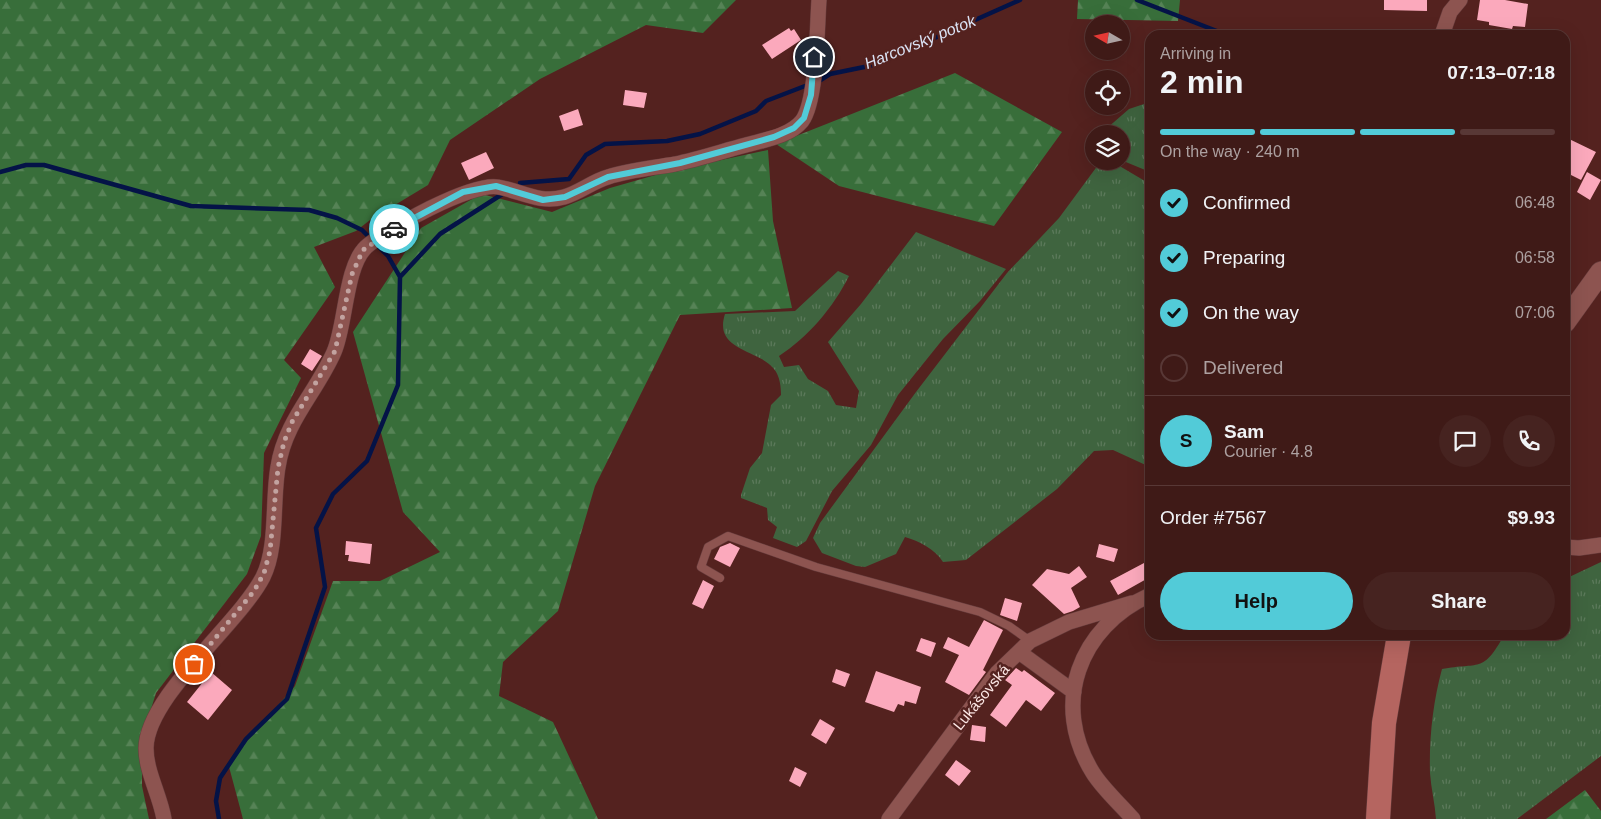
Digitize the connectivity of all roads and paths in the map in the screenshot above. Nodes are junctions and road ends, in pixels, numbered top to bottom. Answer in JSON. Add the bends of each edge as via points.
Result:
{"nodes":[{"id":1,"x":819,"y":0,"type":"edge"},
{"id":2,"x":1460,"y":0,"type":"edge"},
{"id":3,"x":1444,"y":30,"type":"edge"},
{"id":4,"x":1601,"y":272,"type":"edge"},
{"id":5,"x":1570,"y":315,"type":"edge"},
{"id":6,"x":1601,"y":545,"type":"edge"},
{"id":7,"x":1570,"y":547,"type":"edge"},
{"id":8,"x":720,"y":578,"type":"dead end"},
{"id":9,"x":1145,"y":597,"type":"edge"},
{"id":10,"x":1132,"y":603,"type":"junction"},
{"id":11,"x":1398,"y":640,"type":"edge"},
{"id":12,"x":1405,"y":640,"type":"edge"},
{"id":13,"x":1030,"y":641,"type":"junction"},
{"id":14,"x":1019,"y":652,"type":"junction"},
{"id":15,"x":1393,"y":672,"type":"junction"},
{"id":16,"x":1074,"y":692,"type":"junction"},
{"id":17,"x":164,"y":819,"type":"edge"},
{"id":18,"x":889,"y":819,"type":"edge"},
{"id":19,"x":1133,"y":819,"type":"edge"},
{"id":20,"x":1378,"y":819,"type":"edge"}],
"edges":[{"from":1,"to":17,"type":"street","via":[[811,95],[804,118],[794,128],[774,137],[680,163],[608,177],[565,197],[543,200],[496,186],[463,192],[363,250],[352,274],[335,351],[292,422],[284,442],[278,468],[270,551],[264,573],[230,623],[182,678],[152,721],[147,738],[147,760]]},
{"from":2,"to":3,"type":"street","via":[[1450,12]]},
{"from":4,"to":5,"type":"street"},
{"from":6,"to":7,"type":"street"},
{"from":8,"to":13,"type":"lane","via":[[701,567],[708,548],[728,536],[816,567],[980,612]]},
{"from":9,"to":10,"type":"street"},
{"from":10,"to":13,"type":"street","name":"Lukášovská","via":[[1069,622]]},
{"from":10,"to":16,"type":"street","via":[[1112,619],[1092,642],[1082,660]]},
{"from":11,"to":15,"type":"main road"},
{"from":12,"to":15,"type":"main road"},
{"from":13,"to":14,"type":"street","name":"Lukášovská"},
{"from":14,"to":16,"type":"street"},
{"from":14,"to":18,"type":"street","name":"Lukášovská","via":[[997,673]]},
{"from":15,"to":20,"type":"main road","via":[[1383,731]]},
{"from":16,"to":19,"type":"street","via":[[1072,714],[1081,750],[1093,774]]}]}
